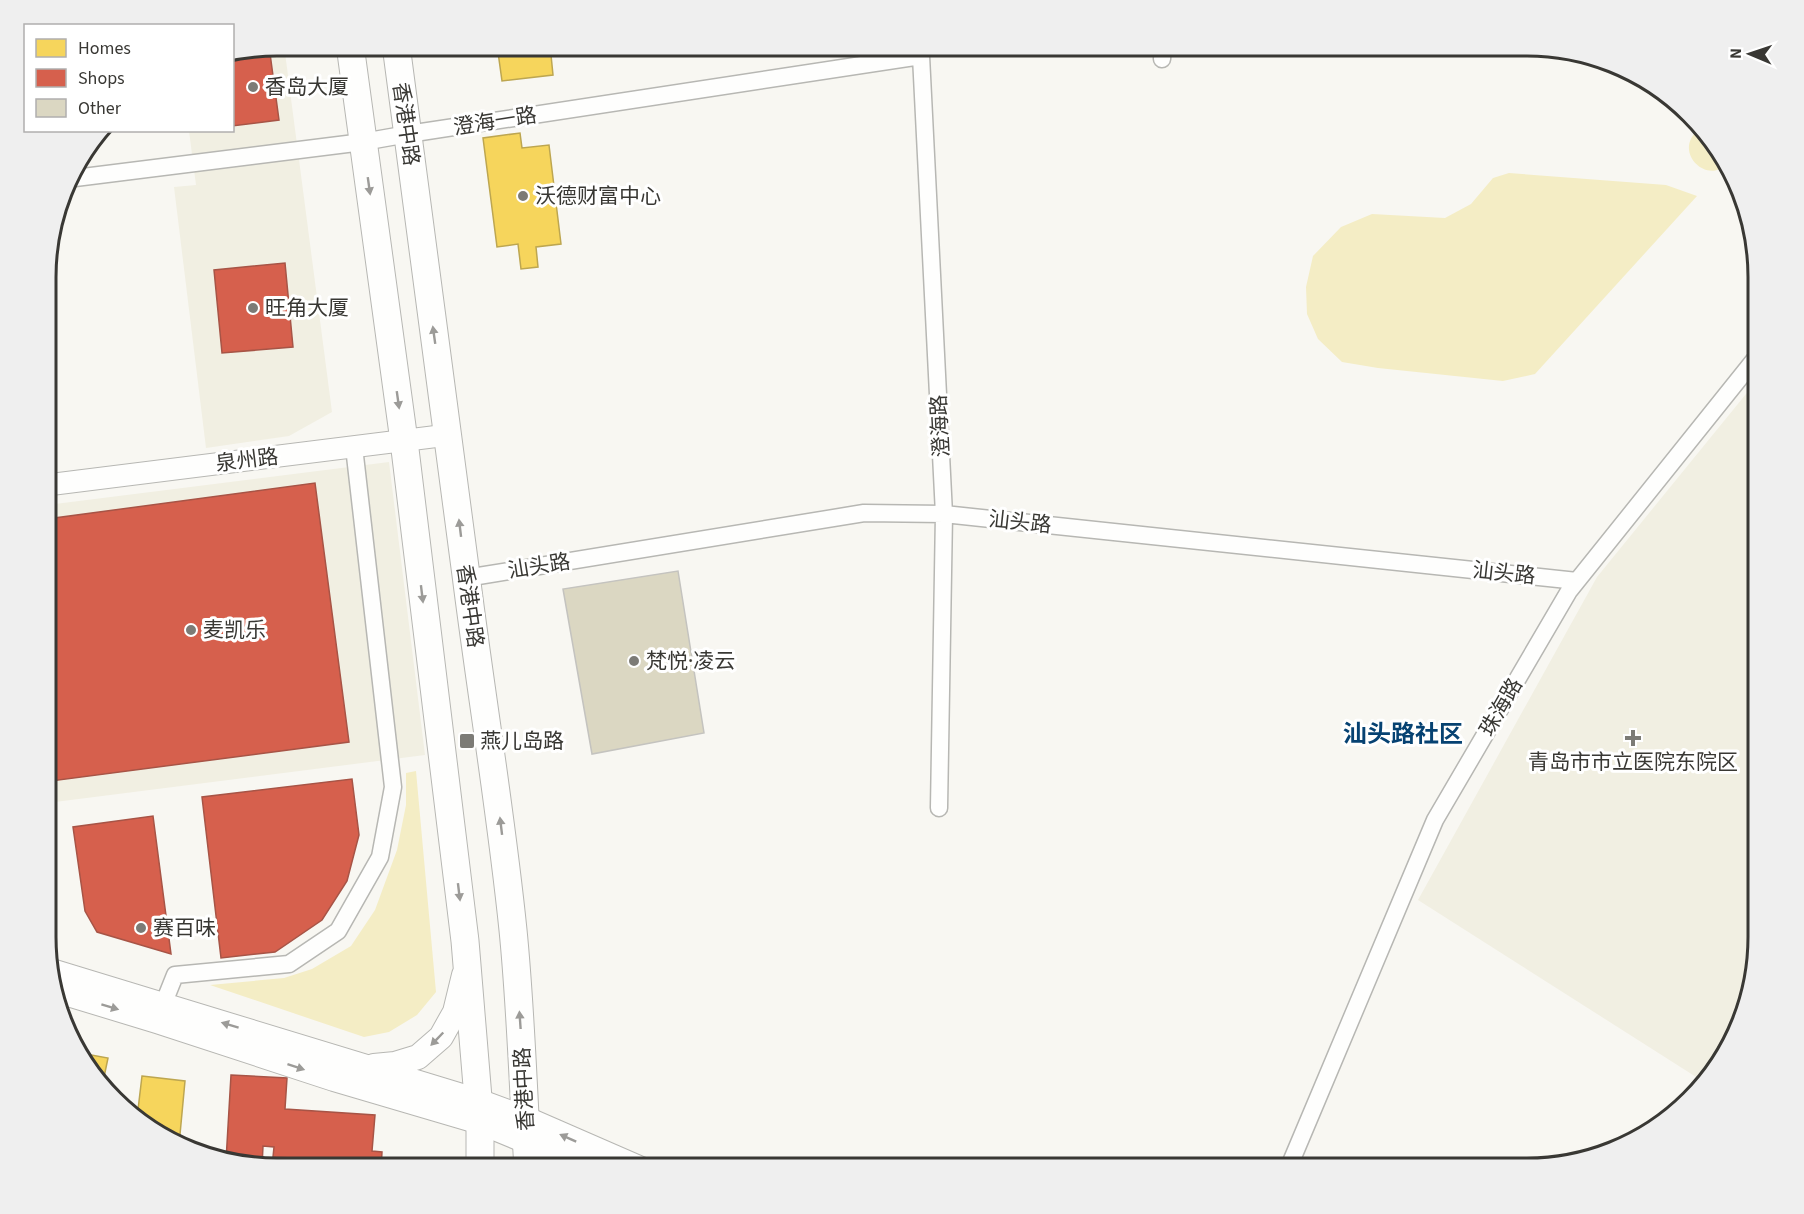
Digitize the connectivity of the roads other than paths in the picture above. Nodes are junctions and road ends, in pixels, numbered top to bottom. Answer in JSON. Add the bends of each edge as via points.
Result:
{"nodes":[{"id":1,"x":351,"y":56,"type":"edge"},
{"id":2,"x":397,"y":56,"type":"edge"},
{"id":3,"x":885,"y":56,"type":"edge"},
{"id":4,"x":922,"y":56,"type":"edge"},
{"id":5,"x":408,"y":134,"type":"junction"},
{"id":6,"x":363,"y":142,"type":"junction"},
{"id":7,"x":79,"y":178,"type":"edge"},
{"id":8,"x":1748,"y":367,"type":"edge"},
{"id":9,"x":448,"y":435,"type":"junction"},
{"id":10,"x":404,"y":441,"type":"junction"},
{"id":11,"x":354,"y":447,"type":"junction"},
{"id":12,"x":56,"y":484,"type":"edge"},
{"id":13,"x":944,"y":514,"type":"junction"},
{"id":14,"x":466,"y":578,"type":"junction"},
{"id":15,"x":1577,"y":581,"type":"junction"},
{"id":16,"x":939,"y":808,"type":"dead end"},
{"id":17,"x":466,"y":967,"type":"junction"},
{"id":18,"x":58,"y":973,"type":"edge"},
{"id":19,"x":62,"y":993,"type":"edge"},
{"id":20,"x":163,"y":1005,"type":"junction"},
{"id":21,"x":366,"y":1067,"type":"junction"},
{"id":22,"x":479,"y":1112,"type":"junction"},
{"id":23,"x":525,"y":1130,"type":"junction"},
{"id":24,"x":480,"y":1158,"type":"edge"},
{"id":25,"x":527,"y":1158,"type":"edge"},
{"id":26,"x":570,"y":1158,"type":"edge"},
{"id":27,"x":608,"y":1158,"type":"edge"},
{"id":28,"x":1293,"y":1158,"type":"edge"}],
"edges":[{"from":1,"to":6,"type":"main road"},
{"from":2,"to":5,"type":"main road","name":"香港中路"},
{"from":3,"to":5,"type":"street","name":"澄海一路"},
{"from":4,"to":13,"type":"street","name":"澄海路"},
{"from":5,"to":6,"type":"street","name":"澄海一路"},
{"from":9,"to":5,"type":"main road","name":"香港中路","one_way":true},
{"from":6,"to":7,"type":"street","name":"澄海一路"},
{"from":6,"to":10,"type":"main road","one_way":true},
{"from":8,"to":15,"type":"street","name":"珠海路"},
{"from":9,"to":10,"type":"street","name":"泉州路"},
{"from":14,"to":9,"type":"main road","name":"香港中路","one_way":true},
{"from":10,"to":11,"type":"street","name":"泉州路"},
{"from":10,"to":17,"type":"main road","one_way":true},
{"from":11,"to":12,"type":"street","name":"泉州路"},
{"from":11,"to":20,"type":"street","via":[[393,787],[380,857],[338,931],[289,964],[175,975]]},
{"from":13,"to":14,"type":"street","name":"汕头路","via":[[864,513]]},
{"from":13,"to":15,"type":"street","name":"汕头路"},
{"from":13,"to":16,"type":"street","name":"澄海路"},
{"from":23,"to":14,"type":"main road","name":"香港中路","one_way":true,"via":[[513,932]]},
{"from":15,"to":28,"type":"street","name":"珠海路","via":[[1435,820]]},
{"from":17,"to":21,"type":"main road","one_way":true,"via":[[455,1012],[441,1037],[418,1057]]},
{"from":17,"to":22,"type":"main road"},
{"from":18,"to":20,"type":"main road"},
{"from":19,"to":22,"type":"main road","one_way":true,"via":[[334,1079]]},
{"from":21,"to":20,"type":"main road","one_way":true},
{"from":21,"to":22,"type":"main road"},
{"from":22,"to":23,"type":"main road"},
{"from":22,"to":24,"type":"main road"},
{"from":23,"to":25,"type":"main road","name":"香港中路"},
{"from":23,"to":26,"type":"main road"},
{"from":27,"to":23,"type":"main road","one_way":true}]}
